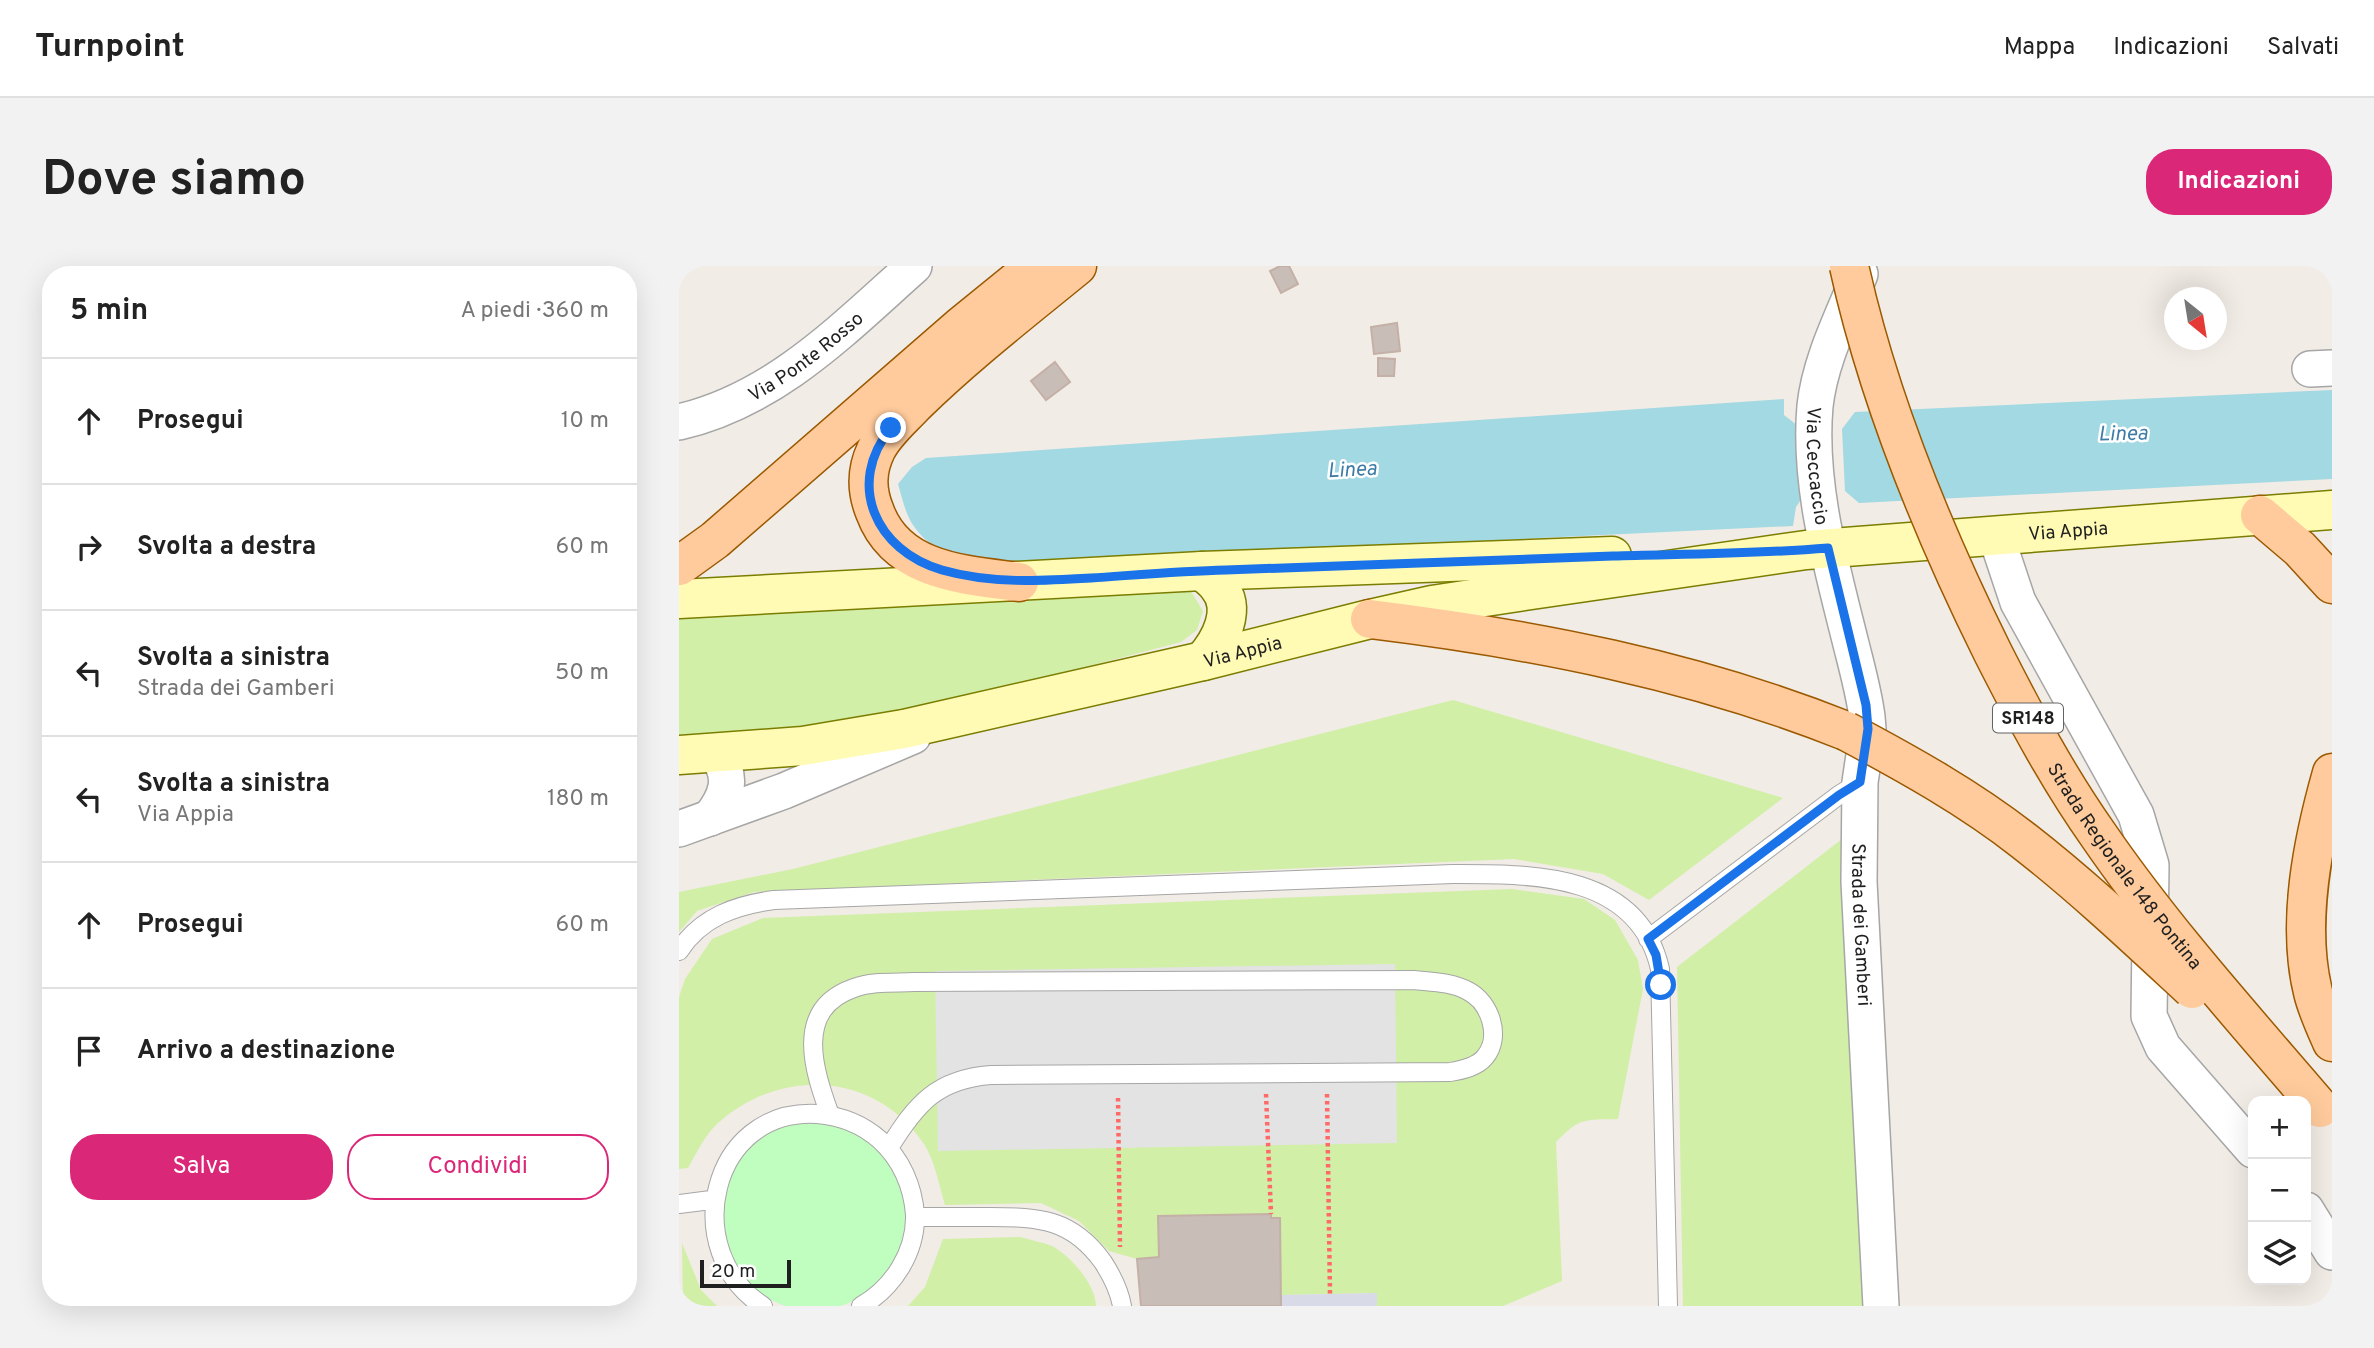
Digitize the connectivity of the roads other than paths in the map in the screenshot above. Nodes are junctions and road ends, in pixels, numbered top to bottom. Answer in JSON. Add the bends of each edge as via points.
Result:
{"nodes":[{"id":1,"x":914,"y":266,"type":"edge"},
{"id":2,"x":1035,"y":266,"type":"edge"},
{"id":3,"x":1077,"y":266,"type":"edge"},
{"id":4,"x":1849,"y":266,"type":"edge"},
{"id":5,"x":1863,"y":266,"type":"edge"},
{"id":6,"x":679,"y":422,"type":"edge"},
{"id":7,"x":2332,"y":510,"type":"edge"},
{"id":8,"x":2260,"y":515,"type":"junction"},
{"id":9,"x":1996,"y":536,"type":"junction"},
{"id":10,"x":1819,"y":537,"type":"junction"},
{"id":11,"x":679,"y":566,"type":"edge"},
{"id":12,"x":1202,"y":571,"type":"junction"},
{"id":13,"x":1020,"y":582,"type":"junction"},
{"id":14,"x":2332,"y":584,"type":"edge"},
{"id":15,"x":679,"y":599,"type":"edge"},
{"id":16,"x":1370,"y":619,"type":"junction"},
{"id":17,"x":1203,"y":661,"type":"junction"},
{"id":18,"x":948,"y":721,"type":"junction"},
{"id":19,"x":698,"y":754,"type":"edge"},
{"id":20,"x":2332,"y":773,"type":"edge"},
{"id":21,"x":1860,"y":782,"type":"junction"},
{"id":22,"x":695,"y":823,"type":"edge"},
{"id":23,"x":1648,"y":939,"type":"junction"},
{"id":24,"x":679,"y":951,"type":"edge"},
{"id":25,"x":2332,"y":1042,"type":"edge"},
{"id":26,"x":2326,"y":1114,"type":"edge"},
{"id":27,"x":829,"y":1115,"type":"junction"},
{"id":28,"x":2248,"y":1144,"type":"edge"},
{"id":29,"x":889,"y":1148,"type":"junction"},
{"id":30,"x":711,"y":1200,"type":"junction"},
{"id":31,"x":679,"y":1204,"type":"edge"},
{"id":32,"x":915,"y":1217,"type":"junction"},
{"id":33,"x":2311,"y":1218,"type":"edge"},
{"id":34,"x":2332,"y":1252,"type":"edge"},
{"id":35,"x":1121,"y":1303,"type":"edge"},
{"id":36,"x":763,"y":1306,"type":"edge"},
{"id":37,"x":861,"y":1306,"type":"edge"},
{"id":38,"x":1668,"y":1306,"type":"edge"},
{"id":39,"x":1881,"y":1306,"type":"edge"}],
"edges":[{"from":1,"to":6,"type":"street","name":"Via Ponte Rosso","via":[[825,345],[774,383],[720,409]]},
{"from":2,"to":11,"type":"main road"},
{"from":3,"to":13,"type":"main road","via":[[923,397],[881,440],[871,464],[868,492],[879,523],[917,560],[943,570]]},
{"from":4,"to":26,"type":"main road","name":"Strada Regionale 148 Pontina","number":"SR148","bridge":true,"via":[[1888,401],[1939,536],[1983,633],[2044,747],[2092,827],[2141,894]]},
{"from":5,"to":10,"type":"street","name":"Via Ceccaccio","via":[[1826,360],[1815,404]]},
{"from":7,"to":8,"type":"main road","name":"Via Appia"},
{"from":8,"to":9,"type":"main road","name":"Via Appia"},
{"from":8,"to":14,"type":"main road"},
{"from":9,"to":10,"type":"main road","name":"Via Appia"},
{"from":9,"to":28,"type":"street","via":[[2018,602],[2136,816],[2151,865],[2149,1016],[2163,1047]]},
{"from":10,"to":12,"type":"main road","name":"Via Appia"},
{"from":10,"to":16,"type":"main road","name":"Via Appia"},
{"from":10,"to":21,"type":"street","name":"Strada dei Gamberi","via":[[1866,705],[1868,729]]},
{"from":12,"to":13,"type":"main road","name":"Via Appia"},
{"from":12,"to":17,"type":"main road","via":[[1220,587],[1226,610],[1217,646]]},
{"from":13,"to":15,"type":"main road","name":"Via Appia"},
{"from":16,"to":17,"type":"main road","name":"Via Appia"},
{"from":16,"to":26,"type":"main road","number":"SR148","bridge":true,"via":[[1565,648],[1663,671],[1753,696],[1846,731],[1956,792],[2024,841],[2127,929]]},
{"from":17,"to":18,"type":"main road","name":"Via Appia"},
{"from":18,"to":19,"type":"main road","name":"Via Appia","via":[[803,746]]},
{"from":18,"to":22,"type":"street"},
{"from":19,"to":22,"type":"street","via":[[727,773],[728,785],[725,795]]},
{"from":20,"to":25,"type":"main road","via":[[2307,904],[2313,991]]},
{"from":21,"to":23,"type":"lane"},
{"from":21,"to":39,"type":"street","name":"Strada dei Gamberi","via":[[1859,882]]},
{"from":23,"to":24,"type":"lane","via":[[1625,911],[1586,887],[1528,876],[1453,874],[774,900],[718,915]]},
{"from":23,"to":38,"type":"lane","via":[[1661,985]]},
{"from":27,"to":29,"type":"lane","via":[[852,1121]]},
{"from":27,"to":29,"type":"lane","via":[[814,1072],[814,1035],[832,999],[865,985],[1405,980],[1468,990],[1491,1018],[1493,1031],[1486,1057],[1451,1073],[991,1074],[964,1078],[938,1089],[918,1107]]},
{"from":27,"to":30,"type":"lane","via":[[806,1114],[762,1126],[728,1158]]},
{"from":29,"to":32,"type":"lane","via":[[912,1192]]},
{"from":30,"to":31,"type":"lane"},
{"from":30,"to":36,"type":"lane","via":[[709,1223],[722,1266],[735,1284]]},
{"from":32,"to":35,"type":"lane","via":[[1052,1221],[1085,1240],[1096,1253],[1116,1283]]},
{"from":32,"to":37,"type":"lane","via":[[901,1268],[885,1289]]},
{"from":33,"to":34,"type":"street"}]}
